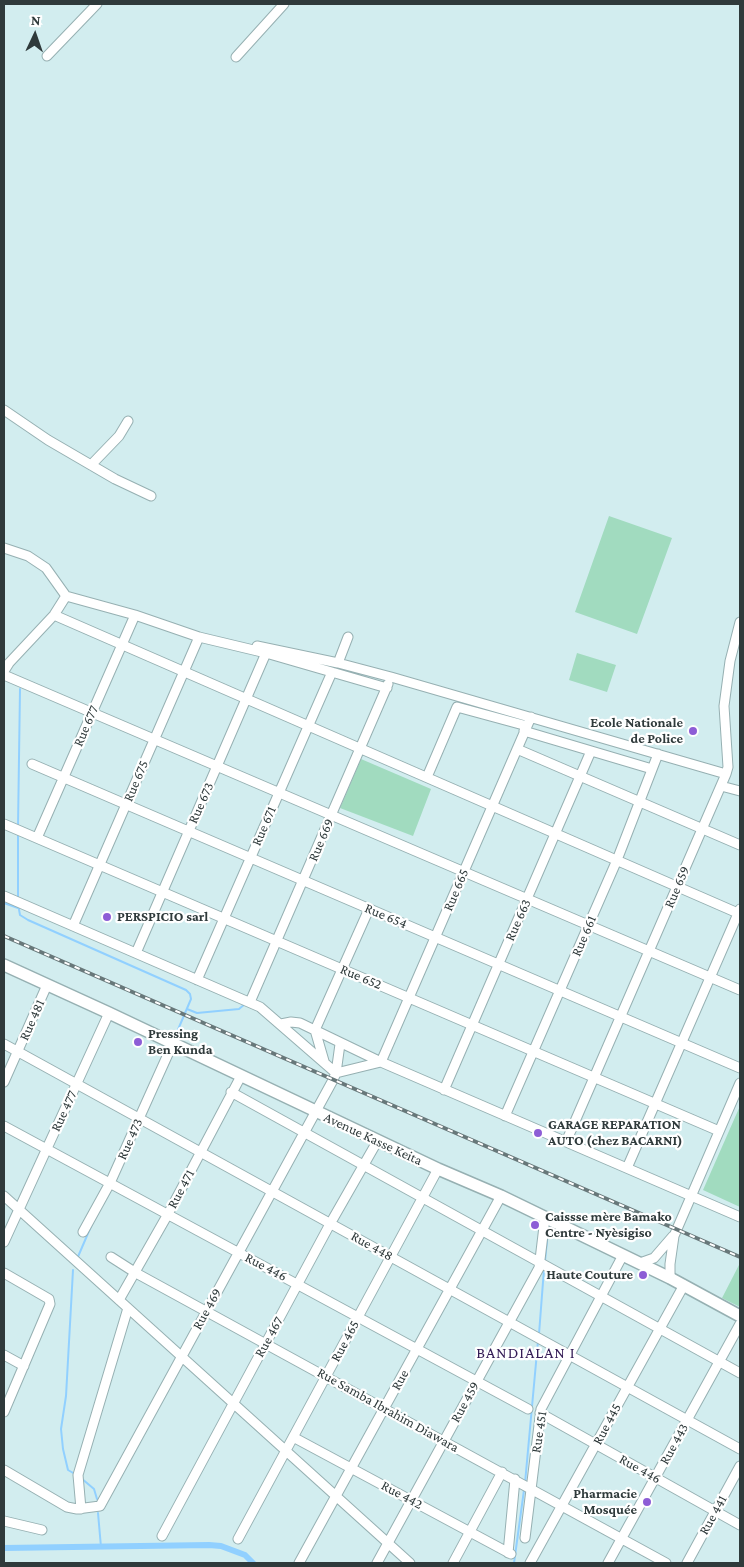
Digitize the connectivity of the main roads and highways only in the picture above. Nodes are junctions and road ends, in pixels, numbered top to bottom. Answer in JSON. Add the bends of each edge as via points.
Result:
{"nodes":[{"id":1,"x":4,"y":965,"type":"edge"},
{"id":2,"x":740,"y":1316,"type":"edge"}],
"edges":[{"from":1,"to":2,"type":"main road","name":"Avenue Kasse Keita","via":[[501,1196],[684,1285]]}]}
